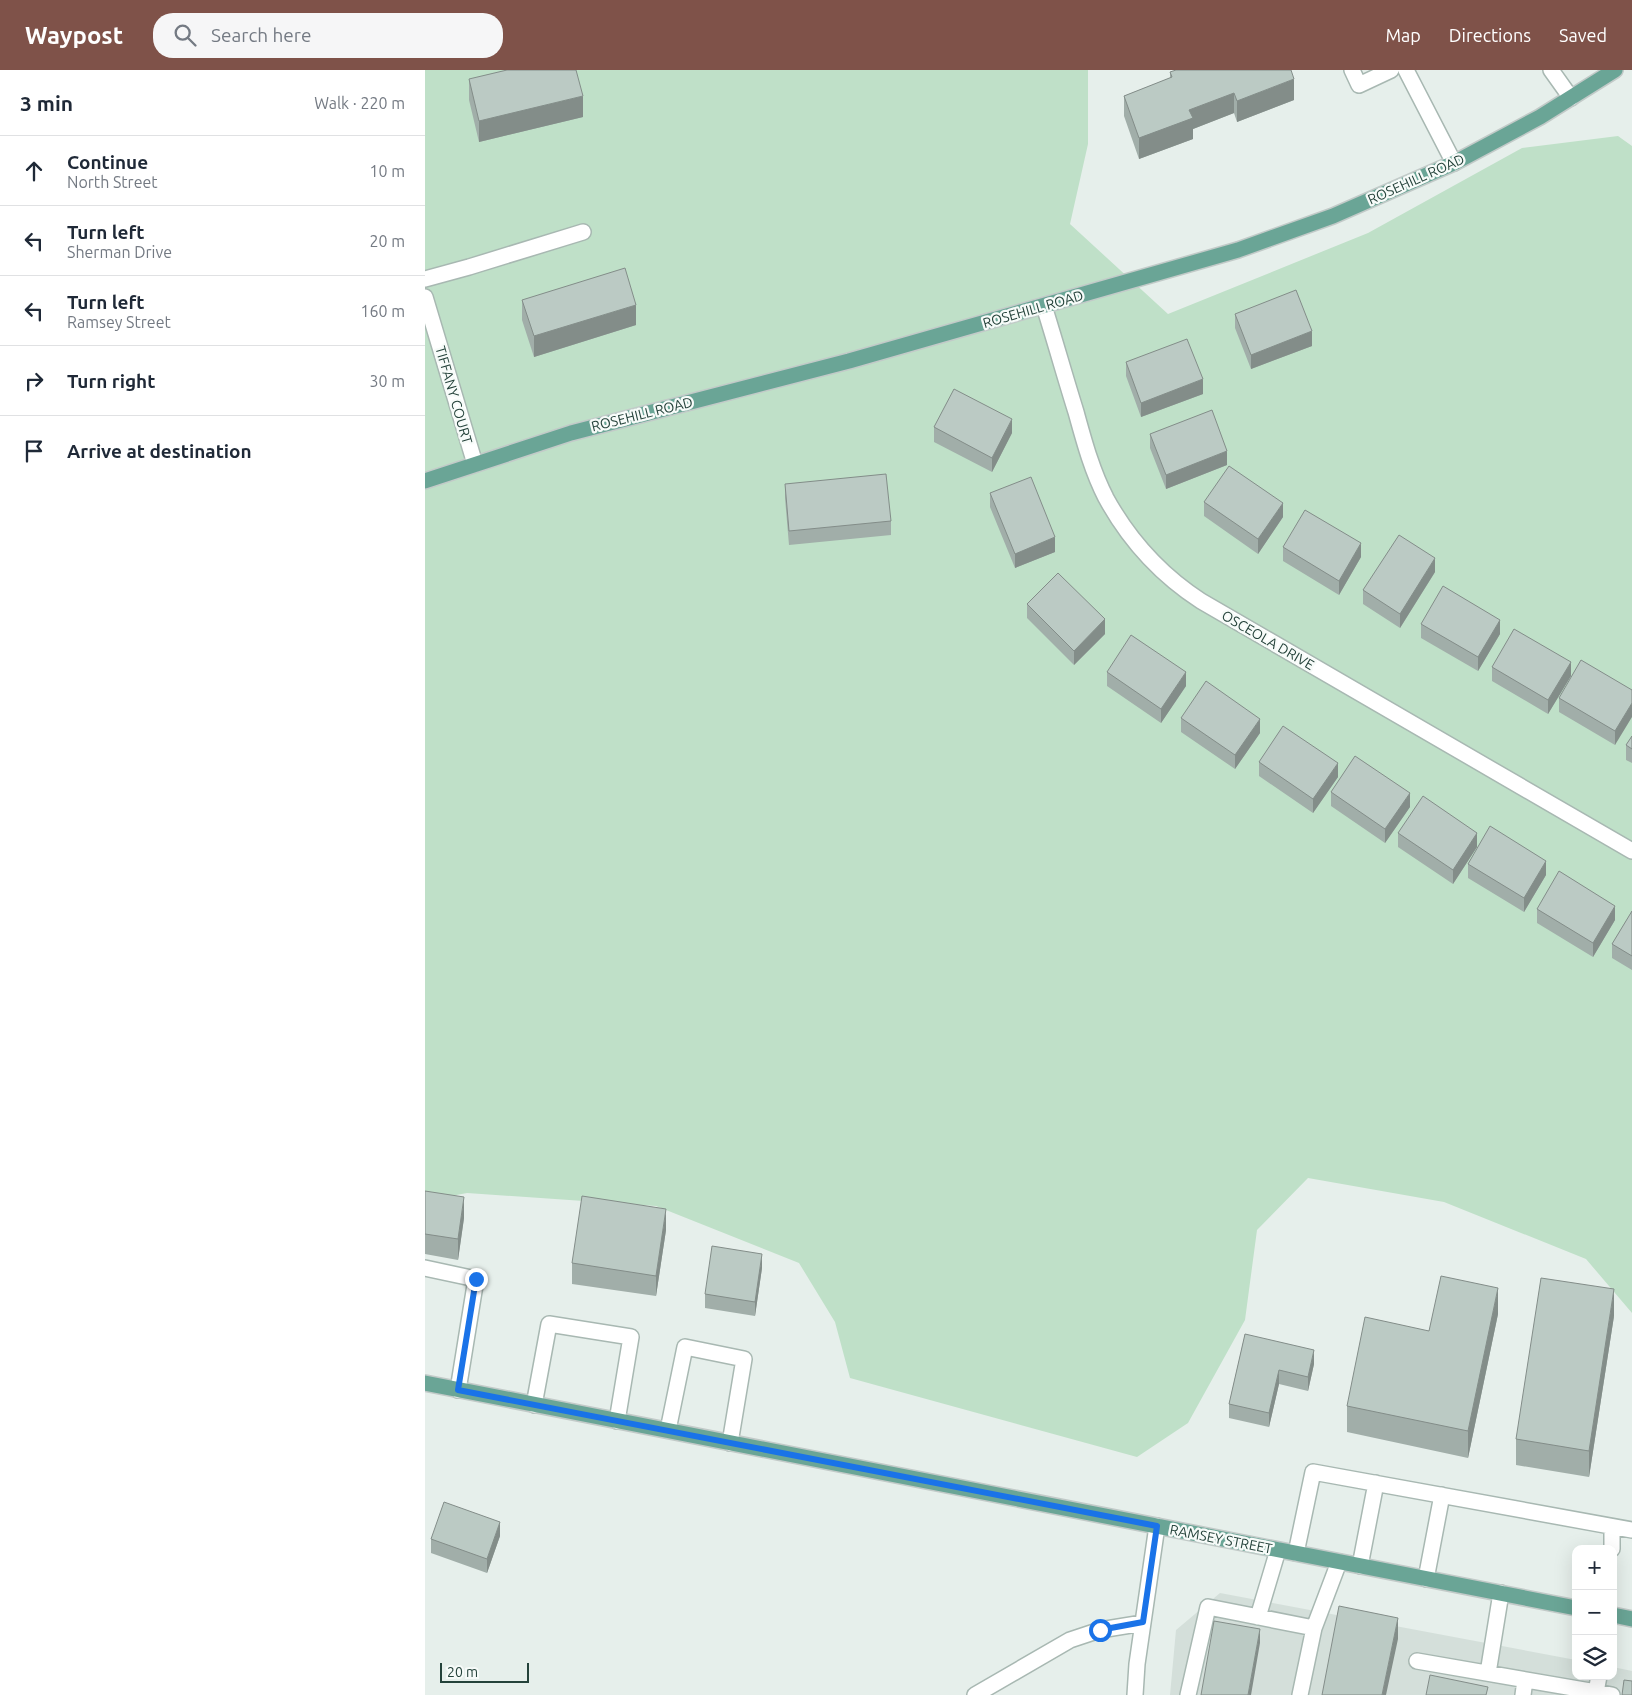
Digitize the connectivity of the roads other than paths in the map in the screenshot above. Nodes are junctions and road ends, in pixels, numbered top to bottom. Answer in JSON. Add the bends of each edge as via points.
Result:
{"nodes":[{"id":1,"x":1352,"y":70,"type":"edge"},
{"id":2,"x":1391,"y":70,"type":"edge"},
{"id":3,"x":1406,"y":70,"type":"edge"},
{"id":4,"x":1551,"y":70,"type":"edge"},
{"id":5,"x":1615,"y":70,"type":"edge"},
{"id":6,"x":1571,"y":98,"type":"junction"},
{"id":7,"x":1454,"y":163,"type":"junction"},
{"id":8,"x":583,"y":232,"type":"dead end"},
{"id":9,"x":425,"y":279,"type":"edge"},
{"id":10,"x":425,"y":300,"type":"edge"},
{"id":11,"x":1044,"y":306,"type":"junction"},
{"id":12,"x":475,"y":464,"type":"junction"},
{"id":13,"x":425,"y":481,"type":"edge"},
{"id":14,"x":1632,"y":851,"type":"edge"},
{"id":15,"x":425,"y":1268,"type":"edge"},
{"id":16,"x":425,"y":1383,"type":"edge"},
{"id":17,"x":458,"y":1390,"type":"junction"},
{"id":18,"x":534,"y":1405,"type":"junction"},
{"id":19,"x":617,"y":1421,"type":"junction"},
{"id":20,"x":668,"y":1430,"type":"junction"},
{"id":21,"x":730,"y":1443,"type":"junction"},
{"id":22,"x":1376,"y":1483,"type":"junction"},
{"id":23,"x":1442,"y":1496,"type":"junction"},
{"id":24,"x":1157,"y":1526,"type":"junction"},
{"id":25,"x":1612,"y":1527,"type":"junction"},
{"id":26,"x":1632,"y":1530,"type":"edge"},
{"id":27,"x":1612,"y":1545,"type":"edge"},
{"id":28,"x":1278,"y":1550,"type":"junction"},
{"id":29,"x":1296,"y":1553,"type":"junction"},
{"id":30,"x":1339,"y":1562,"type":"junction"},
{"id":31,"x":1360,"y":1566,"type":"junction"},
{"id":32,"x":1426,"y":1579,"type":"junction"},
{"id":33,"x":1501,"y":1593,"type":"junction"},
{"id":34,"x":1572,"y":1607,"type":"edge"},
{"id":35,"x":1617,"y":1616,"type":"edge"},
{"id":36,"x":1258,"y":1617,"type":"junction"},
{"id":37,"x":1632,"y":1619,"type":"edge"},
{"id":38,"x":1143,"y":1622,"type":"junction"},
{"id":39,"x":1314,"y":1628,"type":"junction"},
{"id":40,"x":1417,"y":1661,"type":"dead end"},
{"id":41,"x":1488,"y":1673,"type":"junction"},
{"id":42,"x":1598,"y":1680,"type":"edge"},
{"id":43,"x":1524,"y":1688,"type":"edge"},
{"id":44,"x":1595,"y":1693,"type":"edge"},
{"id":45,"x":975,"y":1695,"type":"edge"},
{"id":46,"x":1135,"y":1695,"type":"edge"},
{"id":47,"x":1187,"y":1695,"type":"edge"},
{"id":48,"x":1300,"y":1695,"type":"edge"},
{"id":49,"x":1612,"y":1695,"type":"edge"}],
"edges":[{"from":1,"to":2,"type":"street","via":[[1359,85]]},
{"from":3,"to":7,"type":"street"},
{"from":4,"to":6,"type":"street"},
{"from":5,"to":6,"type":"main road","name":"ROSEHILL ROAD"},
{"from":6,"to":7,"type":"main road","name":"ROSEHILL ROAD"},
{"from":7,"to":11,"type":"main road","name":"ROSEHILL ROAD","via":[[1333,216],[1247,247]]},
{"from":8,"to":9,"type":"street"},
{"from":10,"to":12,"type":"street","name":"TIFFANY COURT"},
{"from":11,"to":12,"type":"main road","name":"ROSEHILL ROAD","via":[[849,362],[571,432]]},
{"from":11,"to":14,"type":"street","name":"OSCEOLA DRIVE","via":[[1090,461],[1106,498],[1153,563],[1201,601]]},
{"from":12,"to":13,"type":"main road","name":"ROSEHILL ROAD"},
{"from":15,"to":17,"type":"street","via":[[476,1279]]},
{"from":16,"to":17,"type":"main road","name":"RAMSEY STREET"},
{"from":17,"to":18,"type":"main road","name":"RAMSEY STREET"},
{"from":18,"to":19,"type":"main road","name":"RAMSEY STREET"},
{"from":18,"to":19,"type":"street","via":[[549,1324],[631,1337]]},
{"from":19,"to":20,"type":"main road","name":"RAMSEY STREET"},
{"from":20,"to":21,"type":"main road","name":"RAMSEY STREET"},
{"from":20,"to":21,"type":"street","via":[[685,1347],[736,1357],[744,1359]]},
{"from":21,"to":24,"type":"main road","name":"RAMSEY STREET"},
{"from":22,"to":23,"type":"street"},
{"from":22,"to":29,"type":"street","via":[[1313,1472]]},
{"from":22,"to":31,"type":"street"},
{"from":23,"to":25,"type":"street"},
{"from":23,"to":32,"type":"street"},
{"from":24,"to":28,"type":"main road","name":"RAMSEY STREET"},
{"from":24,"to":38,"type":"street"},
{"from":25,"to":26,"type":"street"},
{"from":25,"to":27,"type":"street"},
{"from":28,"to":29,"type":"main road","name":"RAMSEY STREET"},
{"from":28,"to":36,"type":"street"},
{"from":29,"to":30,"type":"main road","name":"RAMSEY STREET"},
{"from":30,"to":31,"type":"main road","name":"RAMSEY STREET"},
{"from":30,"to":39,"type":"street"},
{"from":31,"to":32,"type":"main road","name":"RAMSEY STREET"},
{"from":32,"to":33,"type":"main road","name":"RAMSEY STREET"},
{"from":33,"to":34,"type":"main road","name":"RAMSEY STREET"},
{"from":33,"to":41,"type":"street"},
{"from":35,"to":37,"type":"main road"},
{"from":36,"to":39,"type":"street"},
{"from":36,"to":47,"type":"street","via":[[1208,1607]]},
{"from":38,"to":45,"type":"street","via":[[1100,1630],[1070,1640]]},
{"from":38,"to":46,"type":"street"},
{"from":39,"to":48,"type":"street"},
{"from":40,"to":41,"type":"street"},
{"from":41,"to":43,"type":"street"},
{"from":42,"to":44,"type":"street"},
{"from":43,"to":44,"type":"street"},
{"from":44,"to":49,"type":"street"}]}
